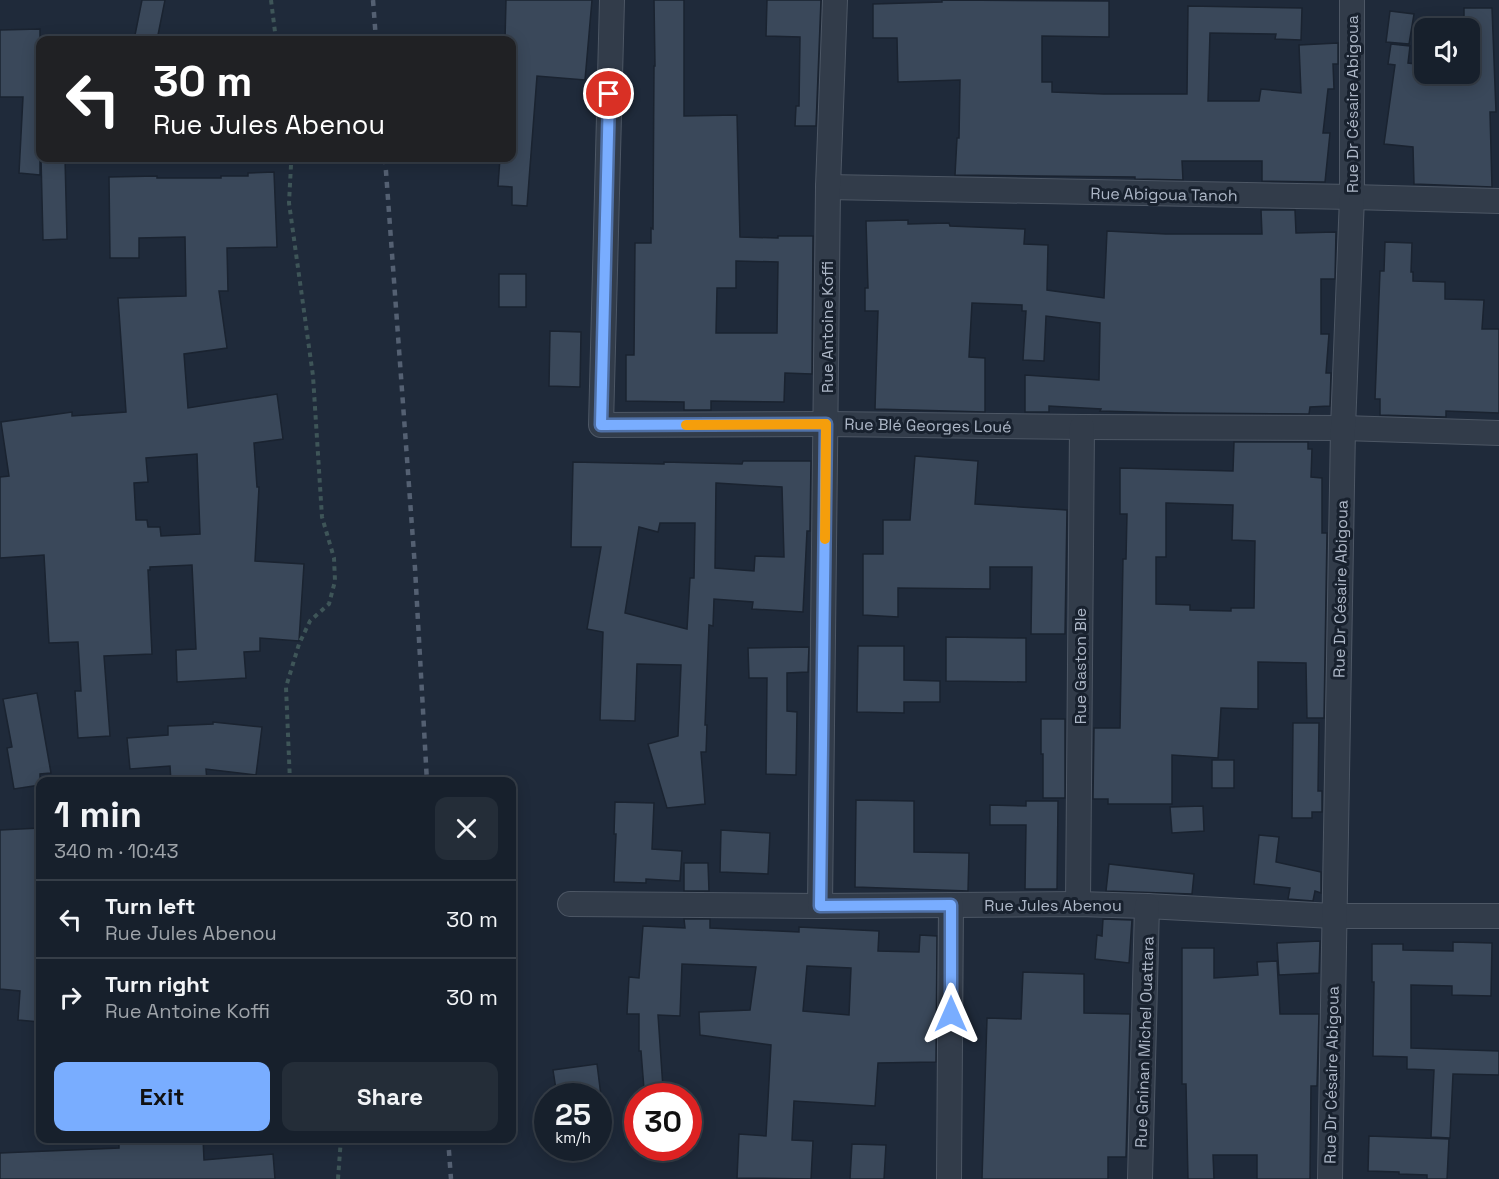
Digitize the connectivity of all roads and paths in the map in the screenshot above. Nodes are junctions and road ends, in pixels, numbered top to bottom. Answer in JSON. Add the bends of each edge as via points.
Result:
{"nodes":[{"id":1,"x":271,"y":0,"type":"edge"},
{"id":2,"x":612,"y":0,"type":"edge"},
{"id":3,"x":835,"y":0,"type":"edge"},
{"id":4,"x":1352,"y":0,"type":"edge"},
{"id":5,"x":276,"y":36,"type":"edge"},
{"id":6,"x":291,"y":162,"type":"edge"},
{"id":7,"x":828,"y":187,"type":"junction"},
{"id":8,"x":1352,"y":197,"type":"junction"},
{"id":9,"x":1499,"y":201,"type":"edge"},
{"id":10,"x":826,"y":424,"type":"junction"},
{"id":11,"x":1082,"y":427,"type":"junction"},
{"id":12,"x":1343,"y":429,"type":"junction"},
{"id":13,"x":1499,"y":433,"type":"edge"},
{"id":14,"x":290,"y":777,"type":"edge"},
{"id":15,"x":570,"y":904,"type":"dead end"},
{"id":16,"x":1078,"y":904,"type":"junction"},
{"id":17,"x":951,"y":905,"type":"junction"},
{"id":18,"x":820,"y":906,"type":"junction"},
{"id":19,"x":1148,"y":906,"type":"junction"},
{"id":20,"x":1333,"y":916,"type":"junction"},
{"id":21,"x":1499,"y":916,"type":"edge"},
{"id":22,"x":341,"y":1143,"type":"edge"},
{"id":23,"x":338,"y":1179,"type":"edge"},
{"id":24,"x":949,"y":1179,"type":"edge"},
{"id":25,"x":1140,"y":1179,"type":"edge"},
{"id":26,"x":1330,"y":1179,"type":"edge"}],
"edges":[{"from":1,"to":5,"type":"path"},
{"from":2,"to":10,"type":"street","name":"Rue Blé Georges Loué","via":[[601,425]]},
{"from":3,"to":7,"type":"street","name":"Rue Antoine Koffi"},
{"from":4,"to":8,"type":"street","name":"Rue Dr Césaire Abigoua"},
{"from":6,"to":14,"type":"path","via":[[289,203],[313,376],[322,518],[334,558],[335,581],[329,604],[310,621],[298,644],[286,687]]},
{"from":7,"to":8,"type":"street","name":"Rue Abigoua Tanoh"},
{"from":7,"to":10,"type":"street","name":"Rue Antoine Koffi"},
{"from":8,"to":9,"type":"street","name":"Rue Abigoua Tanoh"},
{"from":8,"to":12,"type":"street","name":"Rue Dr Césaire Abigoua"},
{"from":10,"to":11,"type":"street","name":"Rue Blé Georges Loué"},
{"from":10,"to":18,"type":"street","name":"Rue Antoine Koffi"},
{"from":11,"to":12,"type":"street","name":"Rue Blé Georges Loué"},
{"from":11,"to":16,"type":"street","name":"Rue Gaston Ble"},
{"from":12,"to":13,"type":"street","name":"Rue Blé Georges Loué"},
{"from":12,"to":20,"type":"street","name":"Rue Dr Césaire Abigoua"},
{"from":15,"to":18,"type":"street","name":"Rue Jules Abenou"},
{"from":16,"to":17,"type":"street","name":"Rue Jules Abenou"},
{"from":16,"to":19,"type":"street","name":"Rue Jules Abenou"},
{"from":17,"to":18,"type":"street","name":"Rue Jules Abenou"},
{"from":17,"to":24,"type":"street"},
{"from":19,"to":20,"type":"street","name":"Rue Jules Abenou"},
{"from":19,"to":25,"type":"street","name":"Rue Gninan Michel Ouattara"},
{"from":20,"to":21,"type":"street","name":"Rue Jules Abenou"},
{"from":20,"to":26,"type":"street","name":"Rue Dr Césaire Abigoua"},
{"from":22,"to":23,"type":"path"}]}
